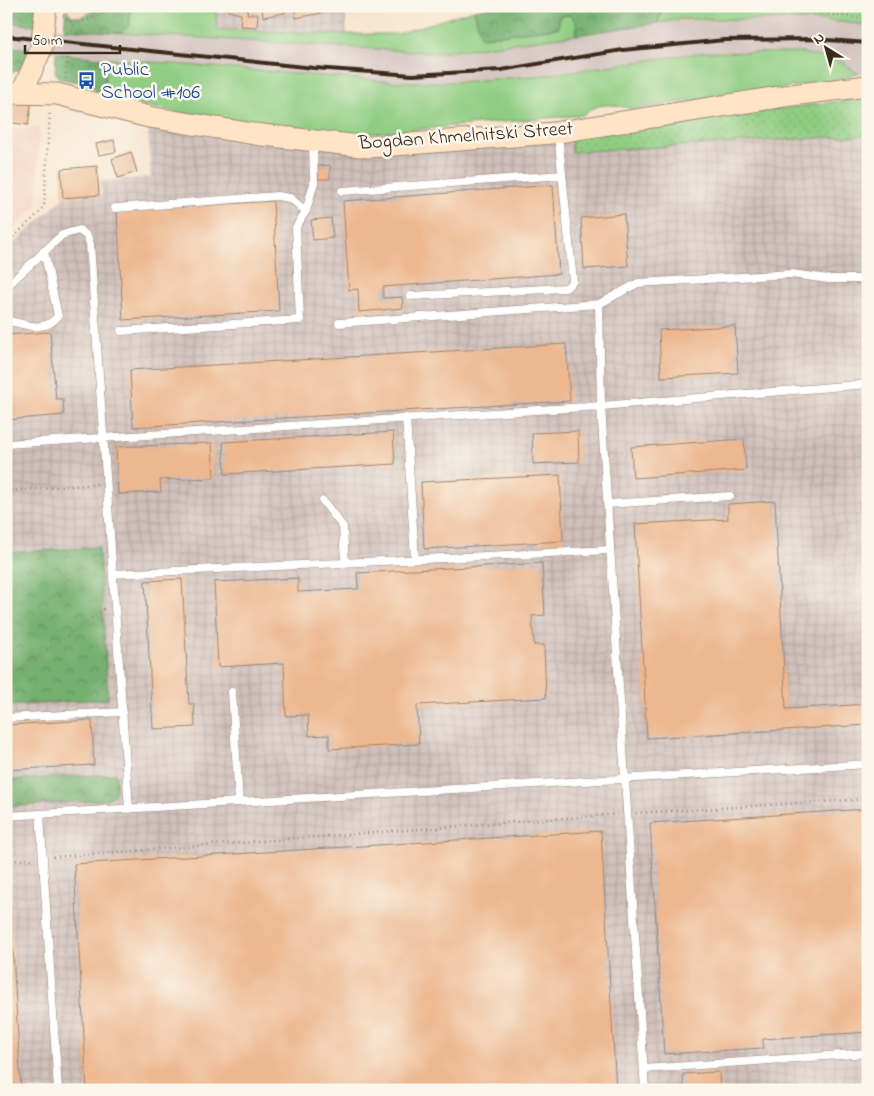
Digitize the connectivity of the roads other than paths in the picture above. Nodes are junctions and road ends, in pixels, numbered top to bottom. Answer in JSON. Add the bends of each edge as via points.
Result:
{"nodes":[{"id":1,"x":54,"y":9,"type":"edge"},
{"id":2,"x":868,"y":86,"type":"edge"},
{"id":3,"x":14,"y":93,"type":"edge"},
{"id":4,"x":558,"y":132,"type":"junction"},
{"id":5,"x":313,"y":141,"type":"junction"},
{"id":6,"x":562,"y":175,"type":"junction"},
{"id":7,"x":342,"y":191,"type":"dead end"},
{"id":8,"x":115,"y":208,"type":"dead end"},
{"id":9,"x":306,"y":211,"type":"junction"},
{"id":10,"x":44,"y":251,"type":"junction"},
{"id":11,"x":868,"y":279,"type":"edge"},
{"id":12,"x":6,"y":287,"type":"edge"},
{"id":13,"x":411,"y":296,"type":"dead end"},
{"id":14,"x":599,"y":304,"type":"junction"},
{"id":15,"x":6,"y":320,"type":"edge"},
{"id":16,"x":339,"y":324,"type":"dead end"},
{"id":17,"x":122,"y":332,"type":"dead end"},
{"id":18,"x":868,"y":384,"type":"edge"},
{"id":19,"x":601,"y":406,"type":"junction"},
{"id":20,"x":406,"y":418,"type":"junction"},
{"id":21,"x":103,"y":438,"type":"junction"},
{"id":22,"x":6,"y":444,"type":"edge"},
{"id":23,"x":730,"y":496,"type":"dead end"},
{"id":24,"x":323,"y":502,"type":"dead end"},
{"id":25,"x":607,"y":504,"type":"junction"},
{"id":26,"x":868,"y":504,"type":"edge"},
{"id":27,"x":610,"y":550,"type":"junction"},
{"id":28,"x":415,"y":559,"type":"junction"},
{"id":29,"x":345,"y":563,"type":"junction"},
{"id":30,"x":868,"y":563,"type":"edge"},
{"id":31,"x":113,"y":574,"type":"junction"},
{"id":32,"x":232,"y":692,"type":"dead end"},
{"id":33,"x":122,"y":712,"type":"junction"},
{"id":34,"x":6,"y":718,"type":"edge"},
{"id":35,"x":868,"y":764,"type":"edge"},
{"id":36,"x":625,"y":779,"type":"junction"},
{"id":37,"x":239,"y":802,"type":"junction"},
{"id":38,"x":128,"y":809,"type":"junction"},
{"id":39,"x":40,"y":814,"type":"junction"},
{"id":40,"x":6,"y":816,"type":"edge"},
{"id":41,"x":868,"y":1053,"type":"edge"},
{"id":42,"x":644,"y":1069,"type":"junction"},
{"id":43,"x":58,"y":1090,"type":"edge"},
{"id":44,"x":645,"y":1090,"type":"edge"}],
"edges":[{"from":1,"to":3,"type":"main road","via":[[41,49]]},
{"from":2,"to":4,"type":"main road","name":"Bogdan Khmelnitski Street"},
{"from":3,"to":5,"type":"main road","name":"Bogdan Khmelnitski Street","via":[[57,94],[149,117]]},
{"from":4,"to":5,"type":"main road","name":"Bogdan Khmelnitski Street","via":[[370,147]]},
{"from":4,"to":6,"type":"lane"},
{"from":5,"to":9,"type":"lane","via":[[314,183]]},
{"from":6,"to":7,"type":"lane"},
{"from":6,"to":13,"type":"lane","via":[[572,281],[566,288]]},
{"from":8,"to":9,"type":"lane","via":[[277,196],[290,198]]},
{"from":9,"to":17,"type":"lane","via":[[296,227],[300,320]]},
{"from":10,"to":12,"type":"lane"},
{"from":10,"to":15,"type":"lane","via":[[58,316],[43,328]]},
{"from":10,"to":21,"type":"lane","via":[[70,231],[79,230],[87,236],[90,244]]},
{"from":11,"to":14,"type":"lane","via":[[828,279],[792,274],[638,283]]},
{"from":14,"to":16,"type":"lane"},
{"from":14,"to":19,"type":"lane"},
{"from":18,"to":19,"type":"lane"},
{"from":19,"to":20,"type":"lane"},
{"from":19,"to":25,"type":"lane"},
{"from":20,"to":21,"type":"lane"},
{"from":20,"to":28,"type":"lane"},
{"from":21,"to":22,"type":"lane"},
{"from":21,"to":31,"type":"lane"},
{"from":23,"to":25,"type":"lane"},
{"from":24,"to":29,"type":"lane","via":[[343,527]]},
{"from":25,"to":27,"type":"lane"},
{"from":26,"to":30,"type":"lane","via":[[864,504]]},
{"from":27,"to":28,"type":"lane"},
{"from":27,"to":36,"type":"lane"},
{"from":28,"to":29,"type":"lane"},
{"from":29,"to":31,"type":"lane"},
{"from":31,"to":33,"type":"lane"},
{"from":32,"to":37,"type":"lane"},
{"from":33,"to":34,"type":"lane"},
{"from":33,"to":38,"type":"lane"},
{"from":35,"to":36,"type":"lane"},
{"from":36,"to":37,"type":"lane"},
{"from":36,"to":42,"type":"lane"},
{"from":37,"to":38,"type":"lane"},
{"from":38,"to":39,"type":"lane"},
{"from":39,"to":40,"type":"lane"},
{"from":39,"to":43,"type":"lane"},
{"from":41,"to":42,"type":"lane"},
{"from":42,"to":44,"type":"lane"}]}
